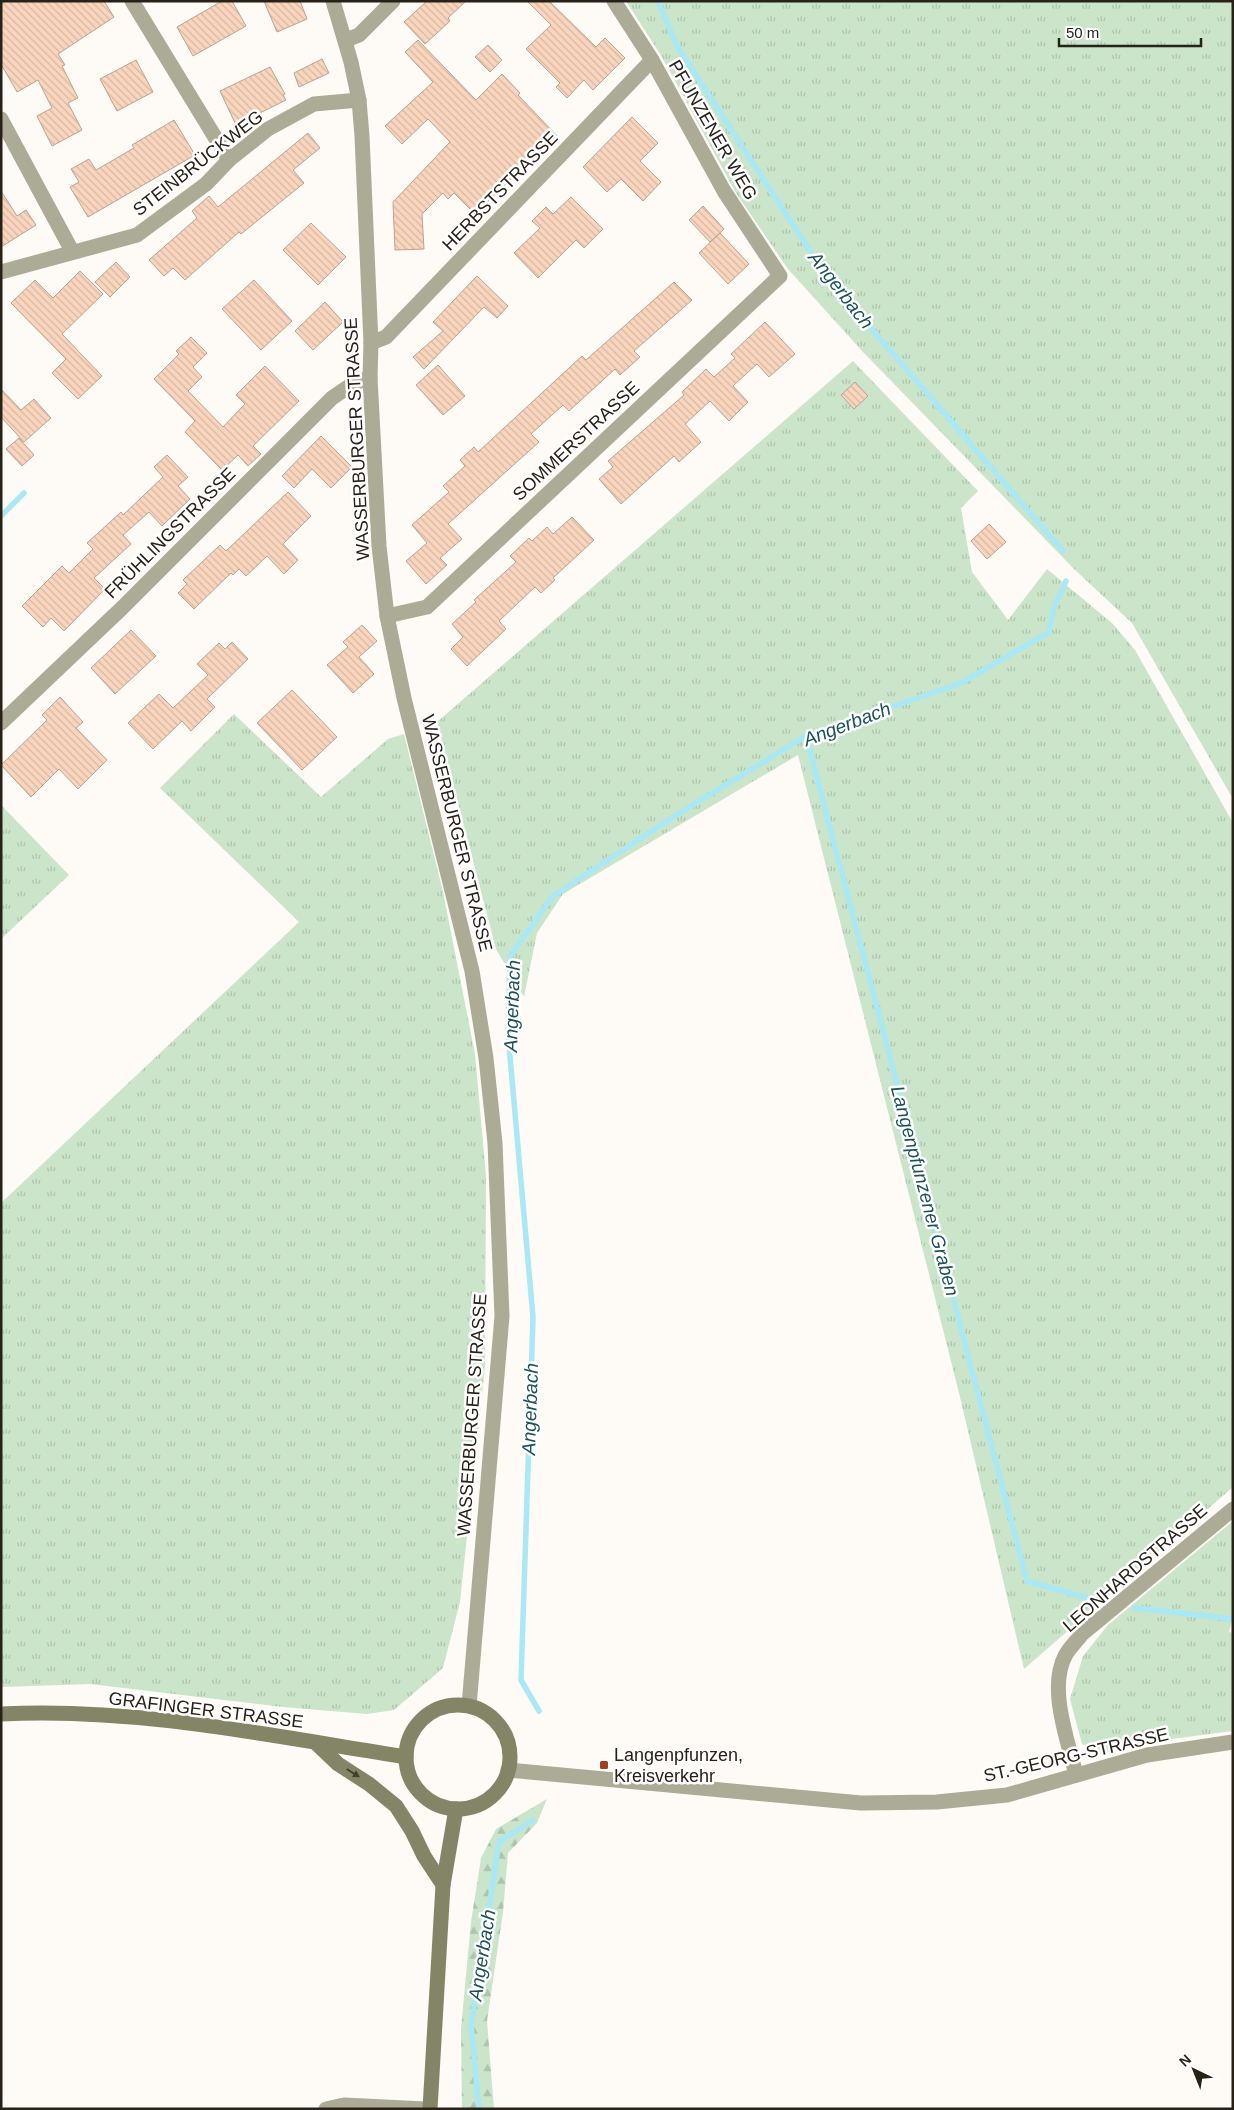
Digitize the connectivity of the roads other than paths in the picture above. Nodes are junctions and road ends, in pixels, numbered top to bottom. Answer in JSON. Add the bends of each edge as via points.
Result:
{"nodes":[{"id":1,"x":132,"y":1,"type":"edge"},
{"id":2,"x":333,"y":1,"type":"edge"},
{"id":3,"x":393,"y":1,"type":"edge"},
{"id":4,"x":614,"y":1,"type":"edge"},
{"id":5,"x":346,"y":40,"type":"junction"},
{"id":6,"x":652,"y":60,"type":"junction"},
{"id":7,"x":359,"y":100,"type":"junction"},
{"id":8,"x":1,"y":119,"type":"edge"},
{"id":9,"x":229,"y":160,"type":"junction"},
{"id":10,"x":72,"y":251,"type":"junction"},
{"id":11,"x":1,"y":272,"type":"edge"},
{"id":12,"x":780,"y":276,"type":"joint"},
{"id":13,"x":371,"y":343,"type":"junction"},
{"id":14,"x":370,"y":378,"type":"junction"},
{"id":15,"x":388,"y":616,"type":"junction"},
{"id":16,"x":1,"y":723,"type":"edge"},
{"id":17,"x":1233,"y":1509,"type":"edge"},
{"id":18,"x":469,"y":1706,"type":"junction"},
{"id":19,"x":1,"y":1714,"type":"edge"},
{"id":20,"x":1233,"y":1742,"type":"edge"},
{"id":21,"x":316,"y":1743,"type":"junction"},
{"id":22,"x":406,"y":1757,"type":"junction"},
{"id":23,"x":508,"y":1770,"type":"junction"},
{"id":24,"x":1076,"y":1775,"type":"junction"},
{"id":25,"x":456,"y":1809,"type":"junction"},
{"id":26,"x":443,"y":1885,"type":"junction"},
{"id":27,"x":326,"y":2109,"type":"edge"},
{"id":28,"x":425,"y":2109,"type":"edge"},
{"id":29,"x":430,"y":2109,"type":"edge"}],
"edges":[{"from":1,"to":9,"type":"street"},
{"from":2,"to":5,"type":"street","name":"WASSERBURGER STRASSE"},
{"from":3,"to":5,"type":"street","via":[[359,35]]},
{"from":4,"to":6,"type":"street","name":"PFUNZENER WEG"},
{"from":5,"to":7,"type":"street","name":"WASSERBURGER STRASSE"},
{"from":6,"to":12,"type":"street","name":"PFUNZENER WEG","via":[[724,191]]},
{"from":6,"to":13,"type":"street","name":"HERBSTSTRASSE","via":[[386,337]]},
{"from":7,"to":9,"type":"street","name":"STEINBRÜCKWEG","via":[[314,104],[268,130]]},
{"from":7,"to":13,"type":"street","name":"WASSERBURGER STRASSE"},
{"from":8,"to":10,"type":"street"},
{"from":9,"to":10,"type":"street","name":"STEINBRÜCKWEG","via":[[206,184],[136,235]]},
{"from":10,"to":11,"type":"street","name":"STEINBRÜCKWEG"},
{"from":12,"to":15,"type":"street","name":"SOMMERSTRASSE","via":[[427,607]]},
{"from":13,"to":14,"type":"street","name":"WASSERBURGER STRASSE"},
{"from":14,"to":15,"type":"street","name":"WASSERBURGER STRASSE","via":[[379,546]]},
{"from":14,"to":16,"type":"street","name":"FRÜHLINGSTRASSE","via":[[354,383],[332,398],[122,608]]},
{"from":15,"to":18,"type":"street","name":"WASSERBURGER STRASSE","via":[[399,674],[472,971],[495,1143],[502,1316]]},
{"from":17,"to":24,"type":"street","name":"LEONHARDSTRASSE","via":[[1082,1634],[1065,1655],[1058,1678],[1059,1702]]},
{"from":18,"to":22,"type":"main road","via":[[446,1707],[425,1716],[408,1741]]},
{"from":18,"to":23,"type":"main road","via":[[484,1712],[502,1730],[510,1753]]},
{"from":19,"to":21,"type":"main road","name":"GRAFINGER STRASSE","via":[[136,1716]]},
{"from":20,"to":24,"type":"street","name":"ST.-GEORG-STRASSE","via":[[1147,1755]]},
{"from":21,"to":22,"type":"main road","name":"GRAFINGER STRASSE"},
{"from":21,"to":26,"type":"main road","one_way":true,"via":[[338,1764],[370,1784],[396,1806]]},
{"from":22,"to":25,"type":"main road","via":[[408,1773],[426,1799]]},
{"from":23,"to":24,"type":"street","name":"ST.-GEORG-STRASSE","via":[[861,1803],[938,1802],[1006,1795]]},
{"from":23,"to":25,"type":"main road","via":[[501,1786],[489,1798],[474,1806]]},
{"from":25,"to":26,"type":"main road"},
{"from":26,"to":29,"type":"main road"},
{"from":27,"to":28,"type":"street","via":[[344,2105]]}]}
